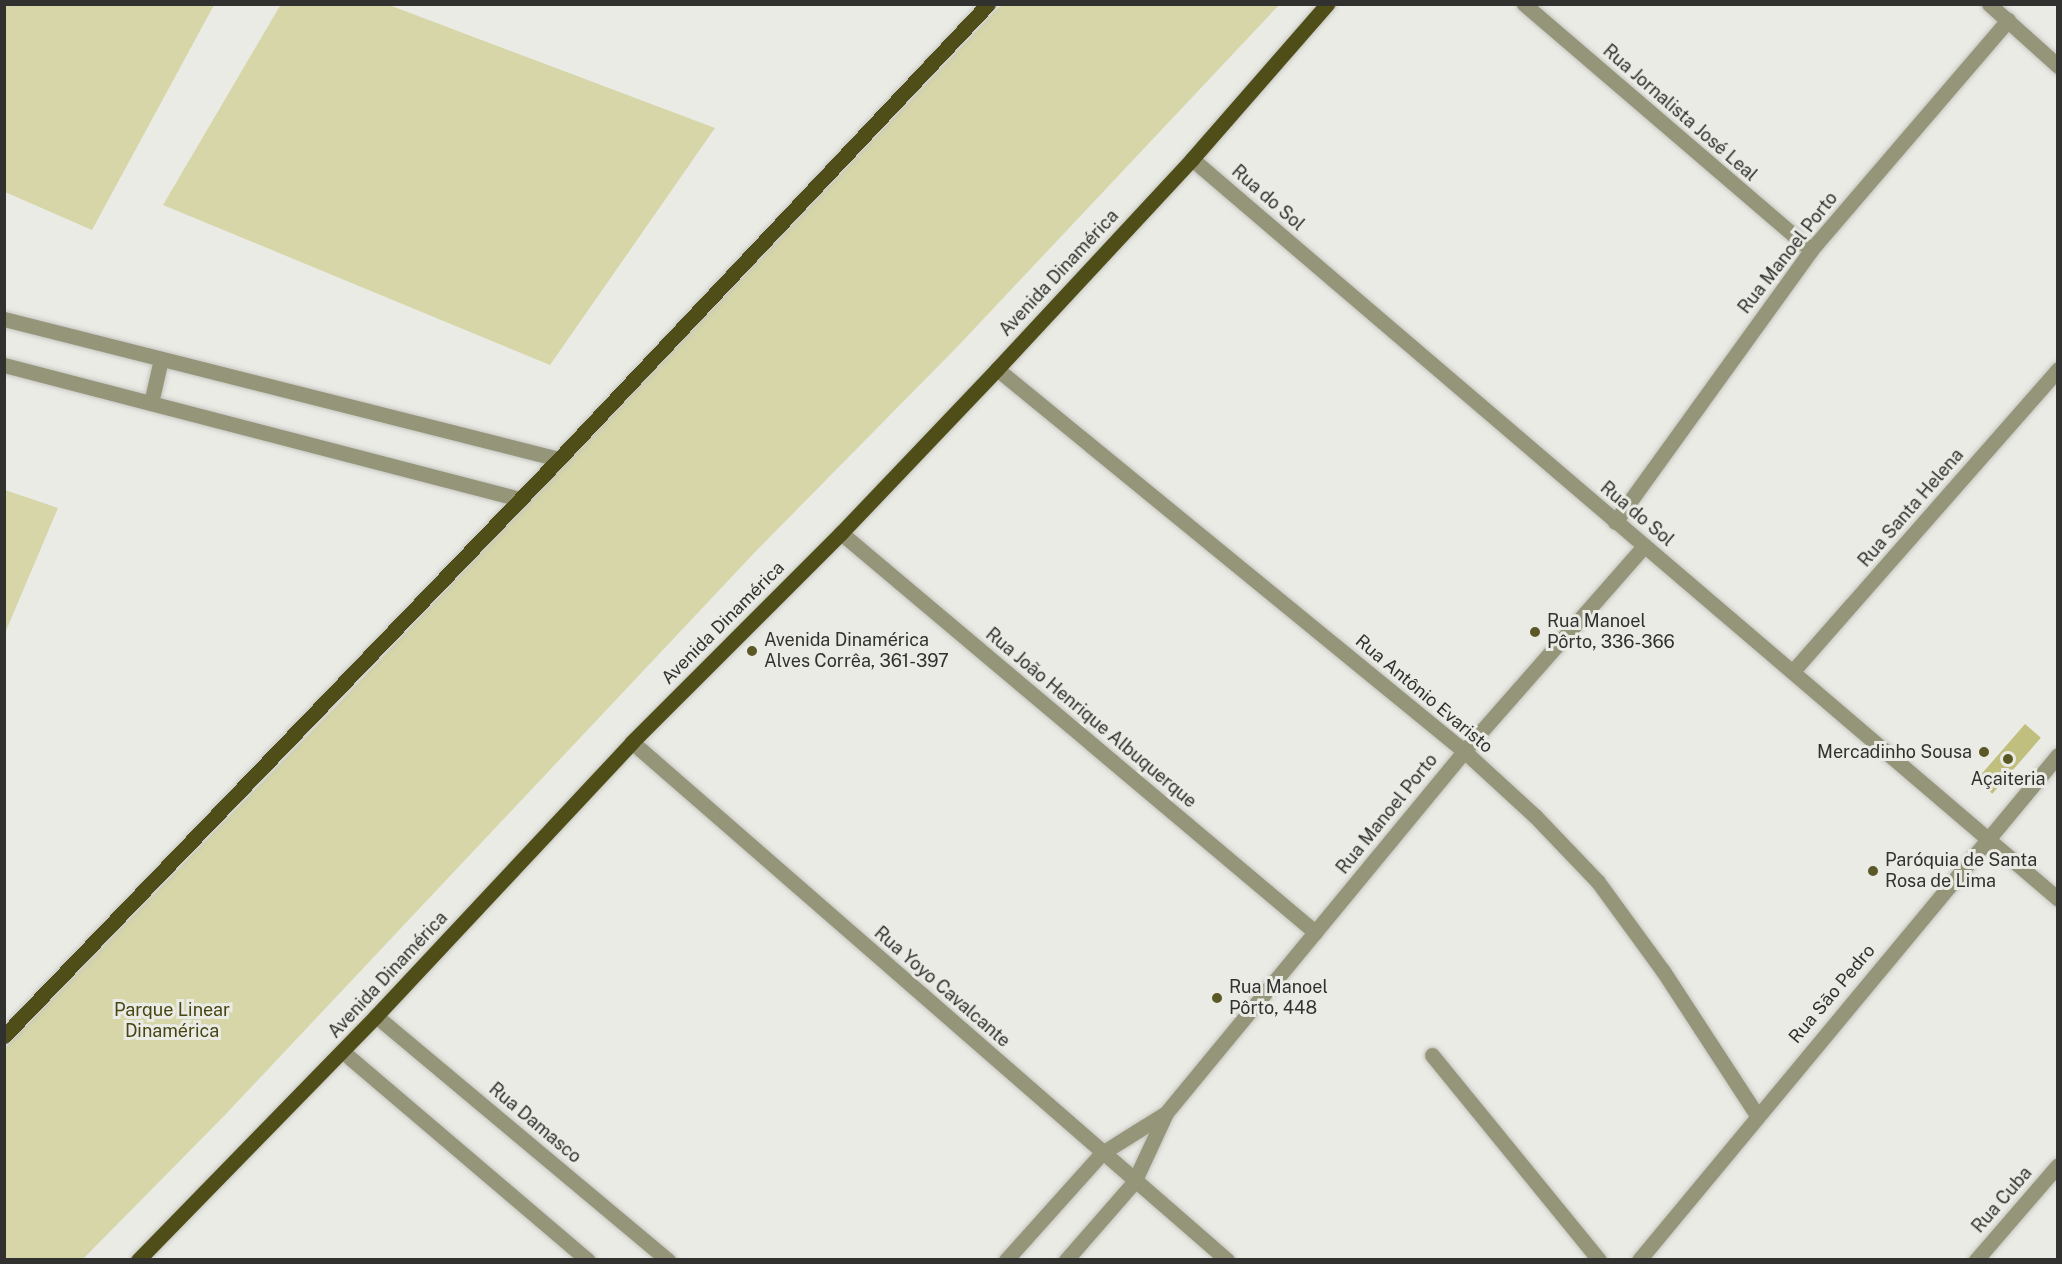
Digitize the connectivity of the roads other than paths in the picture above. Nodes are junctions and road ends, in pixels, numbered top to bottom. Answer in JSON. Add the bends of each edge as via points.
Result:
{"nodes":[{"id":1,"x":1327,"y":4,"type":"edge"},
{"id":2,"x":1524,"y":4,"type":"edge"},
{"id":3,"x":1989,"y":4,"type":"edge"},
{"id":4,"x":984,"y":6,"type":"edge"},
{"id":5,"x":2008,"y":20,"type":"junction"},
{"id":6,"x":2058,"y":66,"type":"edge"},
{"id":7,"x":1192,"y":159,"type":"junction"},
{"id":8,"x":1811,"y":250,"type":"junction"},
{"id":9,"x":4,"y":319,"type":"edge"},
{"id":10,"x":161,"y":359,"type":"junction"},
{"id":11,"x":4,"y":365,"type":"edge"},
{"id":12,"x":996,"y":369,"type":"junction"},
{"id":13,"x":2058,"y":369,"type":"edge"},
{"id":14,"x":151,"y":403,"type":"junction"},
{"id":15,"x":559,"y":459,"type":"junction"},
{"id":16,"x":520,"y":499,"type":"junction"},
{"id":17,"x":1615,"y":522,"type":"junction"},
{"id":18,"x":841,"y":533,"type":"junction"},
{"id":19,"x":1644,"y":546,"type":"junction"},
{"id":20,"x":1793,"y":671,"type":"junction"},
{"id":21,"x":632,"y":742,"type":"junction"},
{"id":22,"x":1464,"y":751,"type":"junction"},
{"id":23,"x":2058,"y":755,"type":"edge"},
{"id":24,"x":1987,"y":838,"type":"junction"},
{"id":25,"x":2058,"y":899,"type":"edge"},
{"id":26,"x":1316,"y":932,"type":"junction"},
{"id":27,"x":376,"y":1016,"type":"junction"},
{"id":28,"x":4,"y":1036,"type":"edge"},
{"id":29,"x":342,"y":1052,"type":"junction"},
{"id":30,"x":1432,"y":1055,"type":"dead end"},
{"id":31,"x":1166,"y":1113,"type":"junction"},
{"id":32,"x":1757,"y":1115,"type":"junction"},
{"id":33,"x":1102,"y":1153,"type":"junction"},
{"id":34,"x":2058,"y":1165,"type":"edge"},
{"id":35,"x":1134,"y":1182,"type":"junction"},
{"id":36,"x":138,"y":1260,"type":"edge"},
{"id":37,"x":588,"y":1260,"type":"edge"},
{"id":38,"x":668,"y":1260,"type":"edge"},
{"id":39,"x":1006,"y":1260,"type":"edge"},
{"id":40,"x":1066,"y":1260,"type":"edge"},
{"id":41,"x":1227,"y":1260,"type":"edge"},
{"id":42,"x":1599,"y":1260,"type":"edge"},
{"id":43,"x":1639,"y":1260,"type":"edge"},
{"id":44,"x":1976,"y":1260,"type":"edge"}],
"edges":[{"from":1,"to":7,"type":"main road","name":"Avenida Dinamérica"},
{"from":2,"to":8,"type":"street","name":"Rua Jornalista José Leal"},
{"from":3,"to":5,"type":"street"},
{"from":4,"to":15,"type":"main road"},
{"from":5,"to":6,"type":"street"},
{"from":5,"to":8,"type":"street","name":"Rua Manoel Porto"},
{"from":7,"to":12,"type":"main road","name":"Avenida Dinamérica"},
{"from":7,"to":17,"type":"street","name":"Rua do Sol"},
{"from":8,"to":17,"type":"street","name":"Rua Manoel Porto"},
{"from":9,"to":10,"type":"street"},
{"from":10,"to":14,"type":"street"},
{"from":10,"to":15,"type":"street"},
{"from":11,"to":14,"type":"street"},
{"from":12,"to":18,"type":"main road","name":"Avenida Dinamérica"},
{"from":12,"to":22,"type":"street","name":"Rua Antônio Evaristo"},
{"from":13,"to":20,"type":"street","name":"Rua Santa Helena"},
{"from":14,"to":16,"type":"street"},
{"from":15,"to":16,"type":"main road"},
{"from":16,"to":28,"type":"main road"},
{"from":17,"to":19,"type":"street","name":"Rua do Sol"},
{"from":18,"to":21,"type":"main road","name":"Avenida Dinamérica"},
{"from":18,"to":26,"type":"street","name":"Rua João Henrique Albuquerque"},
{"from":19,"to":20,"type":"street","name":"Rua do Sol"},
{"from":19,"to":22,"type":"street","name":"Rua Manoel Porto"},
{"from":20,"to":24,"type":"street","name":"Rua do Sol"},
{"from":21,"to":27,"type":"main road","name":"Avenida Dinamérica"},
{"from":21,"to":33,"type":"street","name":"Rua Yoyo Cavalcante"},
{"from":22,"to":26,"type":"street","name":"Rua Manoel Porto"},
{"from":22,"to":32,"type":"street","name":"Rua Antônio Evaristo","via":[[1598,882],[1663,971]]},
{"from":23,"to":24,"type":"street","name":"Rua São Pedro"},
{"from":24,"to":25,"type":"street","name":"Rua do Sol"},
{"from":24,"to":32,"type":"street","name":"Rua São Pedro"},
{"from":26,"to":31,"type":"street","name":"Rua Manoel Porto"},
{"from":27,"to":29,"type":"main road","name":"Avenida Dinamérica"},
{"from":27,"to":38,"type":"street","name":"Rua Damasco"},
{"from":29,"to":36,"type":"main road","name":"Avenida Dinamérica"},
{"from":29,"to":37,"type":"street"},
{"from":30,"to":42,"type":"street"},
{"from":31,"to":33,"type":"street","name":"Rua Manoel Porto"},
{"from":31,"to":35,"type":"street","name":"Rua Manoel Porto"},
{"from":32,"to":43,"type":"street","name":"Rua São Pedro"},
{"from":33,"to":35,"type":"street","name":"Rua Yoyo Cavalcante"},
{"from":33,"to":39,"type":"street","name":"Rua Manoel Porto"},
{"from":34,"to":44,"type":"street","name":"Rua Cuba"},
{"from":35,"to":40,"type":"street","name":"Rua Manoel Porto"},
{"from":35,"to":41,"type":"street","name":"Rua Yoyo Cavalcante"}]}
